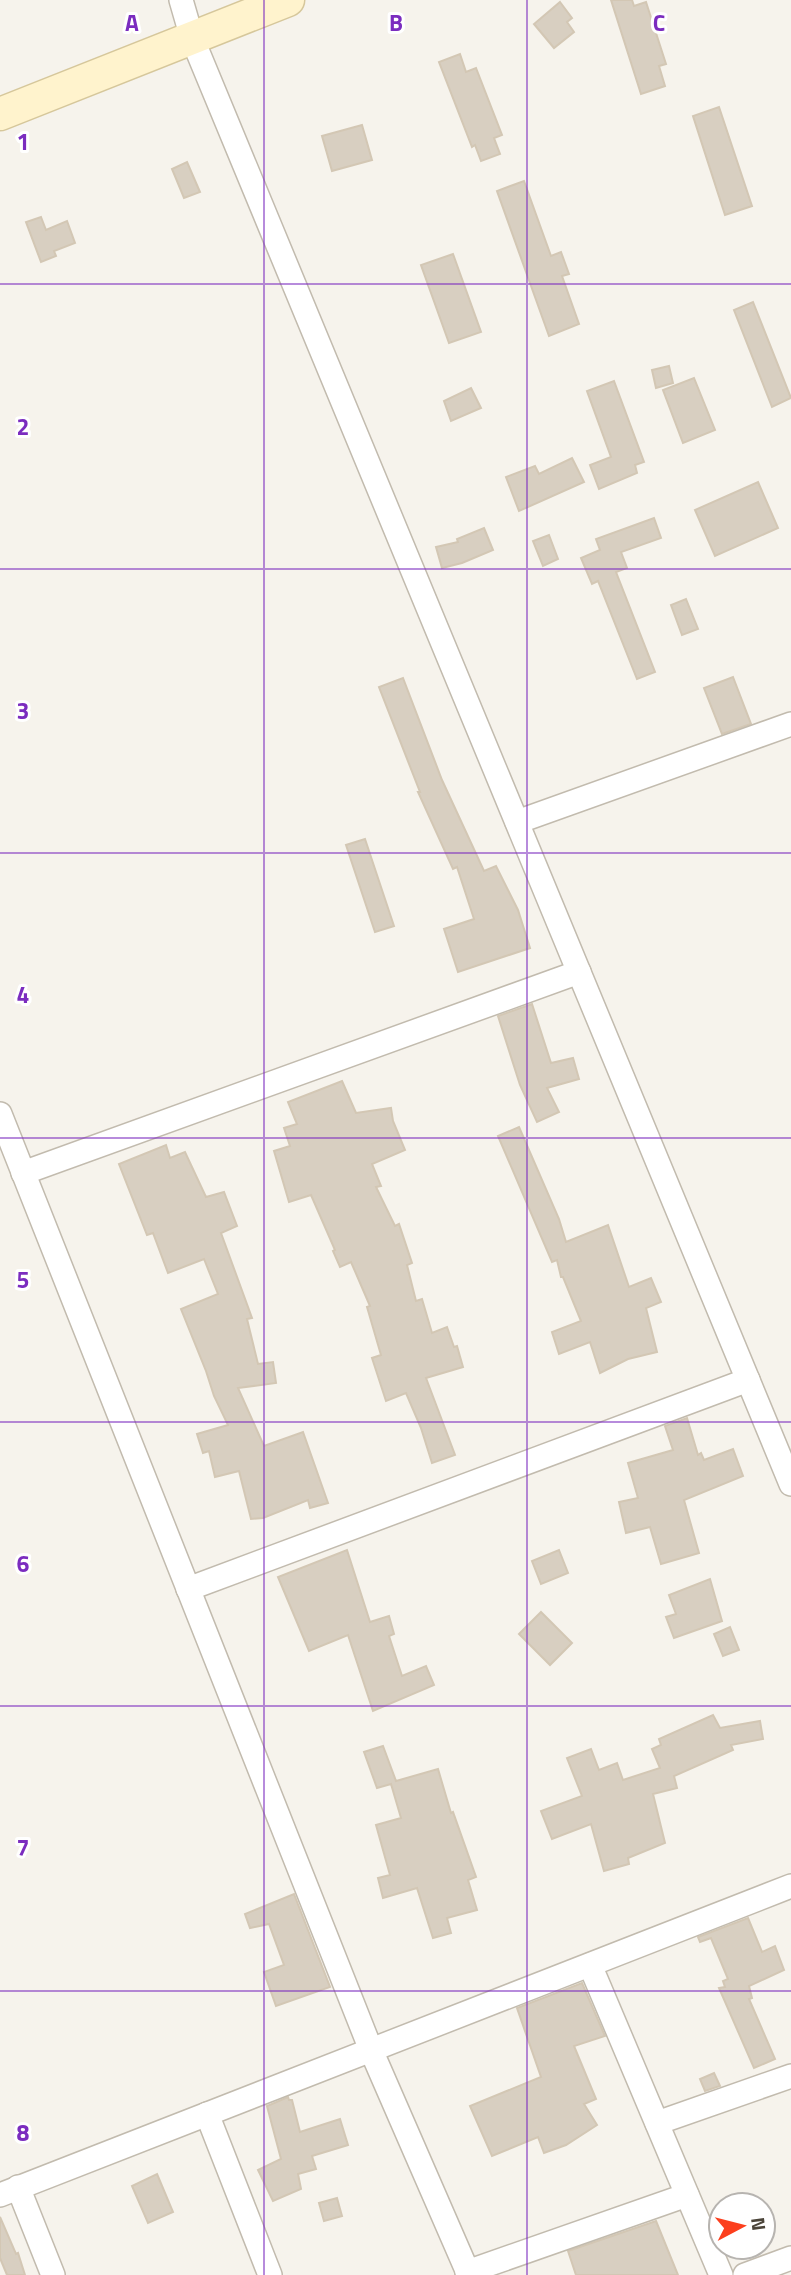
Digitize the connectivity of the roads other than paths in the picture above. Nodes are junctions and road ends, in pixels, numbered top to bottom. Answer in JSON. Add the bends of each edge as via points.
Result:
{"nodes":[{"id":1,"x":181,"y":0,"type":"edge"},
{"id":2,"x":288,"y":0,"type":"edge"},
{"id":3,"x":192,"y":38,"type":"junction"},
{"id":4,"x":0,"y":114,"type":"edge"},
{"id":5,"x":791,"y":724,"type":"edge"},
{"id":6,"x":517,"y":822,"type":"junction"},
{"id":7,"x":579,"y":972,"type":"junction"},
{"id":8,"x":0,"y":1114,"type":"edge"},
{"id":9,"x":23,"y":1173,"type":"junction"},
{"id":10,"x":748,"y":1380,"type":"junction"},
{"id":11,"x":782,"y":1437,"type":"edge"},
{"id":12,"x":791,"y":1483,"type":"edge"},
{"id":13,"x":188,"y":1590,"type":"junction"},
{"id":14,"x":791,"y":1886,"type":"edge"},
{"id":15,"x":590,"y":1965,"type":"junction"},
{"id":16,"x":371,"y":2050,"type":"junction"},
{"id":17,"x":791,"y":2076,"type":"edge"},
{"id":18,"x":207,"y":2114,"type":"junction"},
{"id":19,"x":657,"y":2123,"type":"junction"},
{"id":20,"x":9,"y":2191,"type":"edge"},
{"id":21,"x":687,"y":2195,"type":"junction"},
{"id":22,"x":791,"y":2258,"type":"edge"},
{"id":23,"x":468,"y":2274,"type":"edge"},
{"id":24,"x":53,"y":2275,"type":"edge"},
{"id":25,"x":270,"y":2275,"type":"edge"},
{"id":26,"x":720,"y":2275,"type":"edge"},
{"id":27,"x":745,"y":2275,"type":"edge"}],
"edges":[{"from":1,"to":3,"type":"street"},
{"from":2,"to":3,"type":"street"},
{"from":3,"to":4,"type":"street"},
{"from":3,"to":6,"type":"street"},
{"from":5,"to":6,"type":"street"},
{"from":6,"to":7,"type":"street"},
{"from":7,"to":9,"type":"street"},
{"from":7,"to":10,"type":"street"},
{"from":8,"to":9,"type":"street"},
{"from":9,"to":13,"type":"street"},
{"from":10,"to":11,"type":"street"},
{"from":10,"to":13,"type":"street"},
{"from":11,"to":12,"type":"street"},
{"from":13,"to":16,"type":"street"},
{"from":14,"to":15,"type":"street"},
{"from":15,"to":16,"type":"street"},
{"from":15,"to":19,"type":"street"},
{"from":16,"to":18,"type":"street"},
{"from":16,"to":23,"type":"street"},
{"from":17,"to":19,"type":"street"},
{"from":18,"to":20,"type":"street"},
{"from":18,"to":25,"type":"street"},
{"from":19,"to":21,"type":"street"},
{"from":20,"to":24,"type":"street"},
{"from":21,"to":23,"type":"street"},
{"from":21,"to":26,"type":"street"},
{"from":22,"to":27,"type":"street"}]}
